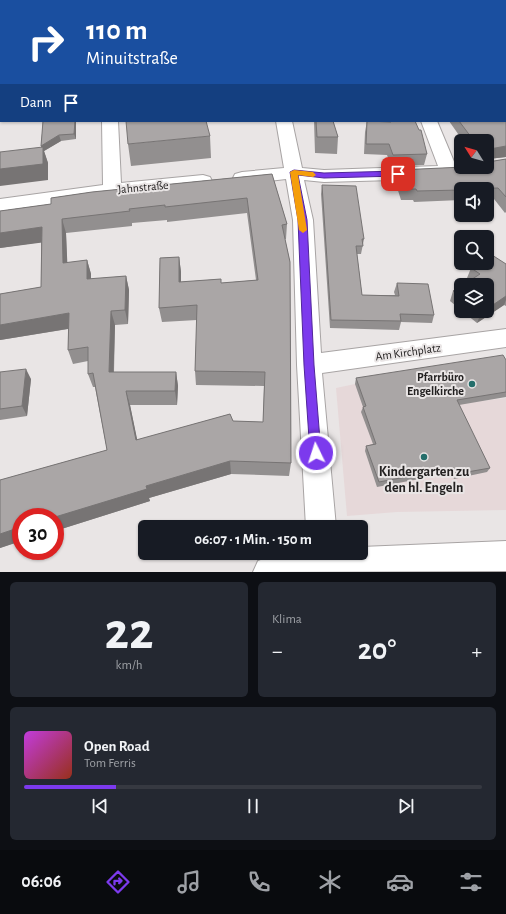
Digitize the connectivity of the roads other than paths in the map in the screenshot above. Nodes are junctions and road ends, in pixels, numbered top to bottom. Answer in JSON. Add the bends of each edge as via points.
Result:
{"nodes":[{"id":1,"x":110,"y":122,"type":"edge"},
{"id":2,"x":284,"y":122,"type":"edge"},
{"id":3,"x":429,"y":122,"type":"edge"},
{"id":4,"x":454,"y":170,"type":"edge"},
{"id":5,"x":449,"y":171,"type":"junction"},
{"id":6,"x":294,"y":172,"type":"junction"},
{"id":7,"x":112,"y":190,"type":"junction"},
{"id":8,"x":0,"y":205,"type":"edge"},
{"id":9,"x":506,"y":338,"type":"edge"},
{"id":10,"x":309,"y":365,"type":"junction"},
{"id":11,"x":320,"y":520,"type":"edge"},
{"id":12,"x":506,"y":556,"type":"edge"},
{"id":13,"x":324,"y":563,"type":"edge"},
{"id":14,"x":269,"y":572,"type":"edge"}],
"edges":[{"from":1,"to":7,"type":"street","name":"Jahnstraße"},
{"from":2,"to":6,"type":"street"},
{"from":3,"to":5,"type":"street"},
{"from":4,"to":5,"type":"street","name":"Jahnstraße"},
{"from":5,"to":6,"type":"street","name":"Jahnstraße","via":[[324,176]]},
{"from":6,"to":7,"type":"street","name":"Jahnstraße"},
{"from":6,"to":10,"type":"street","via":[[302,220]]},
{"from":7,"to":8,"type":"street","name":"Jahnstraße"},
{"from":9,"to":10,"type":"street","name":"Am Kirchplatz"},
{"from":10,"to":11,"type":"street"},
{"from":12,"to":13,"type":"street"},
{"from":13,"to":14,"type":"street"}]}
